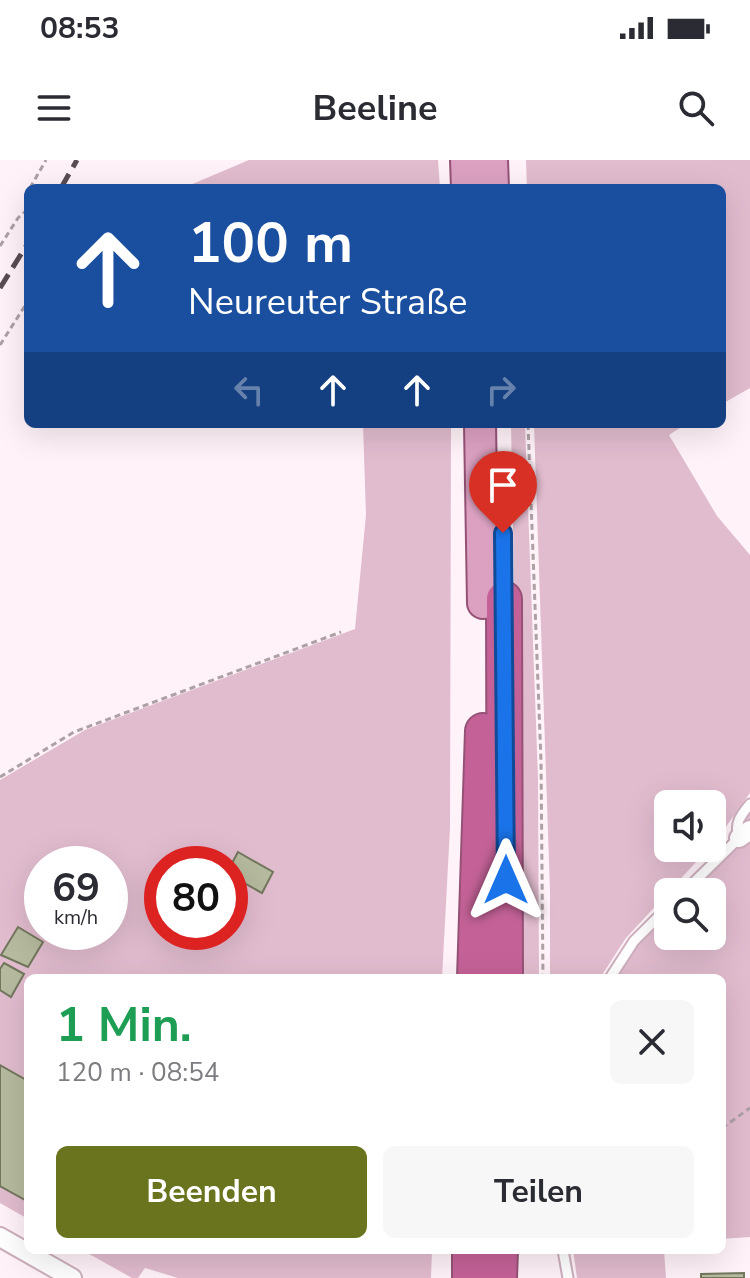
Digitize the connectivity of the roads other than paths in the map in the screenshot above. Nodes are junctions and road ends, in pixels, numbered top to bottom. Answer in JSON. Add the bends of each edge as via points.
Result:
{"nodes":[{"id":1,"x":466,"y":160,"type":"edge"},
{"id":2,"x":492,"y":160,"type":"edge"},
{"id":3,"x":467,"y":184,"type":"edge"},
{"id":4,"x":493,"y":184,"type":"edge"},
{"id":5,"x":480,"y":428,"type":"edge"},
{"id":6,"x":500,"y":428,"type":"edge"},
{"id":7,"x":494,"y":601,"type":"junction"},
{"id":8,"x":750,"y":804,"type":"edge"},
{"id":9,"x":745,"y":834,"type":"edge"},
{"id":10,"x":699,"y":878,"type":"edge"},
{"id":11,"x":654,"y":921,"type":"edge"},
{"id":12,"x":475,"y":974,"type":"edge"},
{"id":13,"x":505,"y":974,"type":"edge"},
{"id":14,"x":613,"y":974,"type":"edge"},
{"id":15,"x":0,"y":1237,"type":"edge"},
{"id":16,"x":24,"y":1251,"type":"edge"},
{"id":17,"x":30,"y":1254,"type":"edge"},
{"id":18,"x":470,"y":1254,"type":"edge"},
{"id":19,"x":500,"y":1254,"type":"edge"},
{"id":20,"x":564,"y":1254,"type":"edge"},
{"id":21,"x":72,"y":1278,"type":"edge"},
{"id":22,"x":470,"y":1278,"type":"edge"},
{"id":23,"x":499,"y":1278,"type":"edge"},
{"id":24,"x":568,"y":1278,"type":"edge"}],
"edges":[{"from":1,"to":3,"type":"main road"},
{"from":2,"to":4,"type":"main road"},
{"from":5,"to":7,"type":"main road"},
{"from":6,"to":7,"type":"main road"},
{"from":7,"to":12,"type":"highway"},
{"from":7,"to":13,"type":"highway"},
{"from":8,"to":9,"type":"lane","via":[[736,829]]},
{"from":9,"to":10,"type":"lane"},
{"from":11,"to":14,"type":"lane"},
{"from":15,"to":16,"type":"street"},
{"from":17,"to":21,"type":"street"},
{"from":18,"to":22,"type":"highway"},
{"from":19,"to":23,"type":"highway"},
{"from":20,"to":24,"type":"lane"}]}
